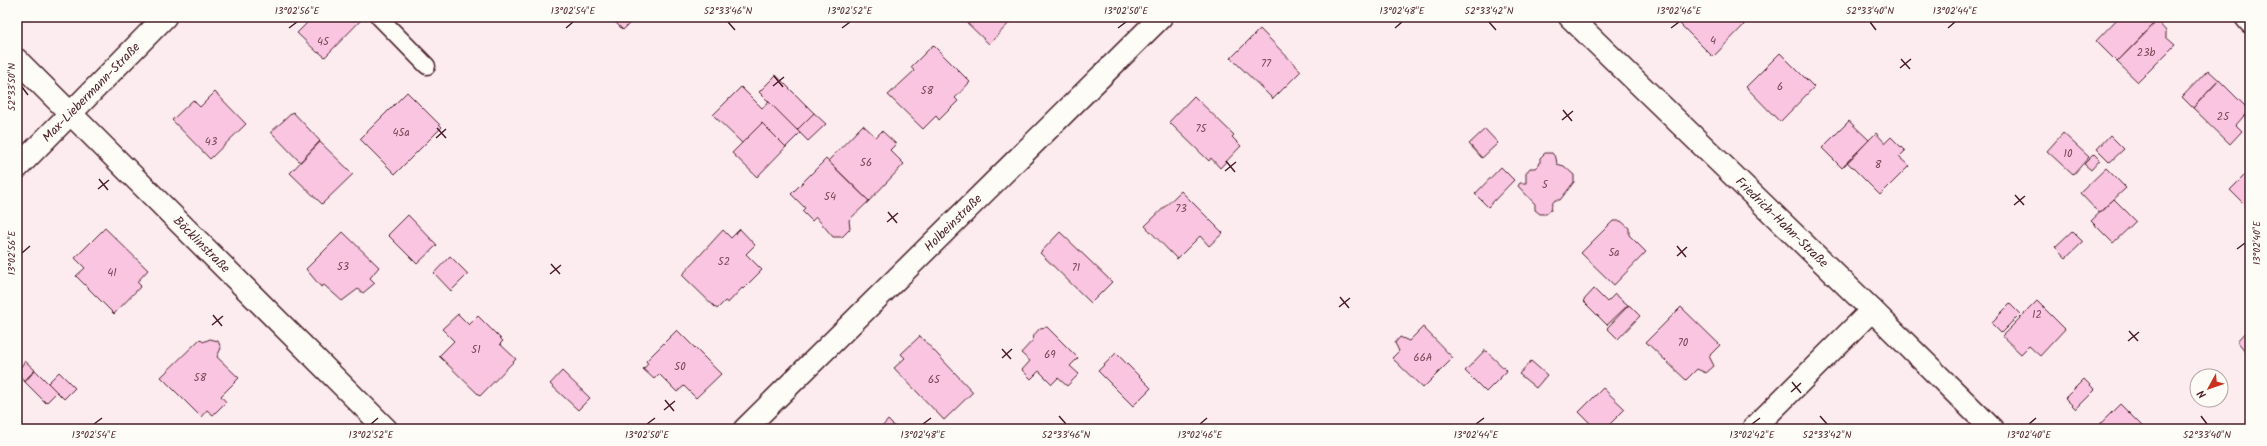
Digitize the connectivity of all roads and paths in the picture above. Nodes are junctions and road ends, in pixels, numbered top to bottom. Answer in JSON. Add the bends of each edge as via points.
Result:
{"nodes":[{"id":1,"x":165,"y":17,"type":"edge"},
{"id":2,"x":379,"y":17,"type":"edge"},
{"id":3,"x":1161,"y":17,"type":"edge"},
{"id":4,"x":1570,"y":17,"type":"edge"},
{"id":5,"x":2246,"y":17,"type":"edge"},
{"id":6,"x":2250,"y":22,"type":"edge"},
{"id":7,"x":17,"y":60,"type":"edge"},
{"id":8,"x":426,"y":66,"type":"dead end"},
{"id":9,"x":71,"y":112,"type":"junction"},
{"id":10,"x":17,"y":168,"type":"edge"},
{"id":11,"x":1872,"y":310,"type":"junction"},
{"id":12,"x":386,"y":429,"type":"edge"},
{"id":13,"x":745,"y":429,"type":"edge"},
{"id":14,"x":1753,"y":429,"type":"edge"},
{"id":15,"x":1992,"y":429,"type":"edge"}],
"edges":[{"from":1,"to":9,"type":"street","name":"Max-Liebermann-Straße"},
{"from":2,"to":8,"type":"lane"},
{"from":3,"to":13,"type":"street","name":"Holbeinstraße"},
{"from":4,"to":11,"type":"street","name":"Friedrich-Hahn-Straße"},
{"from":5,"to":6,"type":"street"},
{"from":7,"to":9,"type":"street","name":"Böcklinstraße"},
{"from":9,"to":10,"type":"street","name":"Max-Liebermann-Straße"},
{"from":9,"to":12,"type":"street","name":"Böcklinstraße"},
{"from":11,"to":14,"type":"street"},
{"from":11,"to":15,"type":"street","name":"Friedrich-Hahn-Straße"}]}
